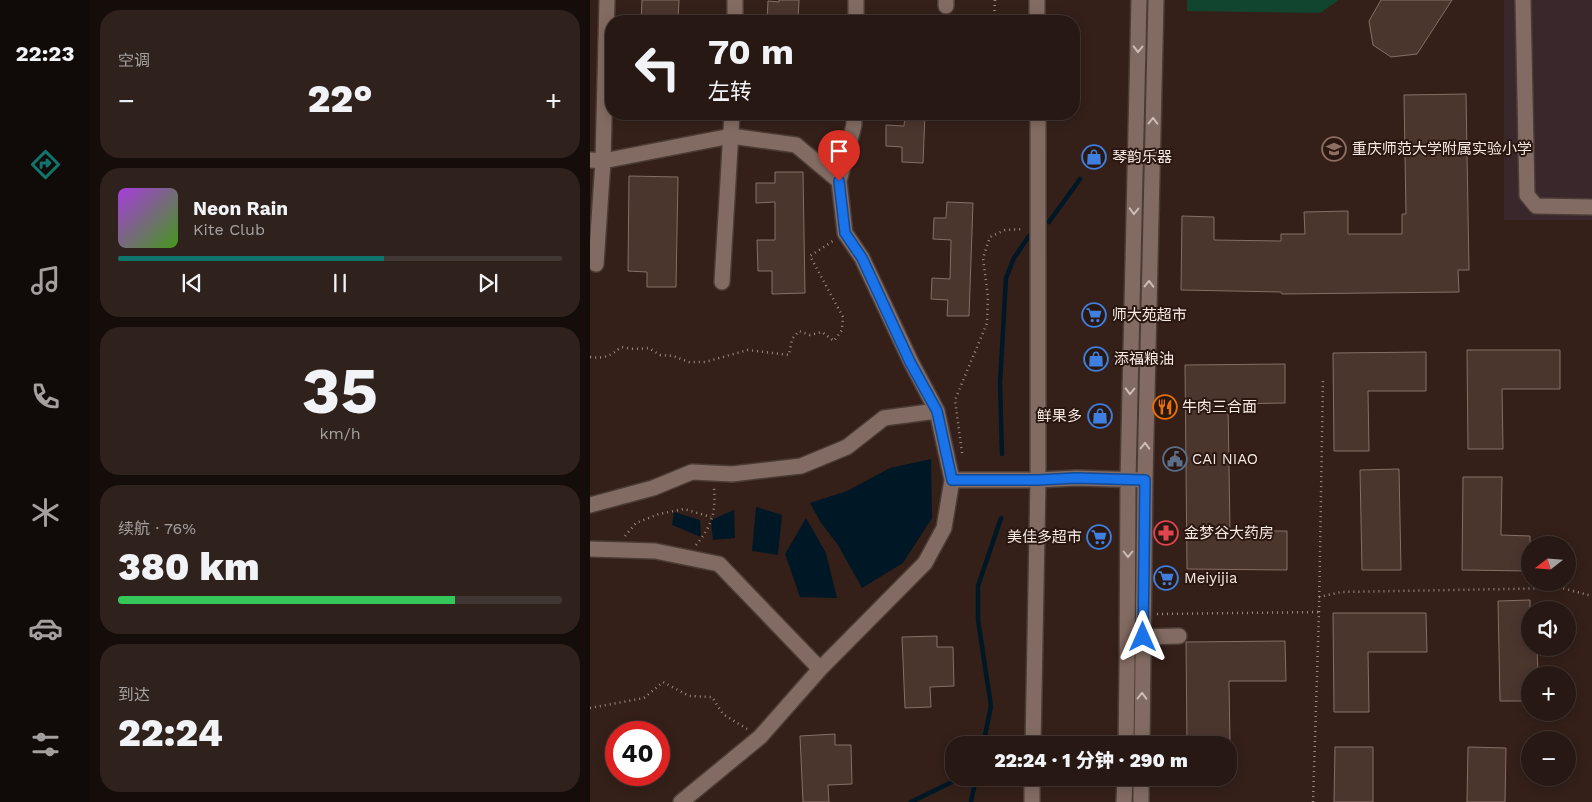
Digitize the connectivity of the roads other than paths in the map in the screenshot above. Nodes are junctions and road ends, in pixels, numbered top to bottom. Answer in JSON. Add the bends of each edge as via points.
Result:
{"nodes":[{"id":1,"x":607,"y":0,"type":"edge"},
{"id":2,"x":735,"y":0,"type":"edge"},
{"id":3,"x":856,"y":0,"type":"edge"},
{"id":4,"x":1038,"y":0,"type":"edge"},
{"id":5,"x":1140,"y":0,"type":"edge"},
{"id":6,"x":1156,"y":0,"type":"edge"},
{"id":7,"x":1524,"y":0,"type":"edge"},
{"id":8,"x":606,"y":15,"type":"edge"},
{"id":9,"x":734,"y":15,"type":"edge"},
{"id":10,"x":856,"y":15,"type":"edge"},
{"id":11,"x":1038,"y":15,"type":"edge"},
{"id":12,"x":605,"y":32,"type":"edge"},
{"id":13,"x":732,"y":120,"type":"edge"},
{"id":14,"x":854,"y":120,"type":"edge"},
{"id":15,"x":1038,"y":120,"type":"edge"},
{"id":16,"x":731,"y":136,"type":"junction"},
{"id":17,"x":597,"y":160,"type":"edge"},
{"id":18,"x":839,"y":181,"type":"junction"},
{"id":19,"x":1592,"y":207,"type":"edge"},
{"id":20,"x":596,"y":264,"type":"dead end"},
{"id":21,"x":722,"y":282,"type":"dead end"},
{"id":22,"x":937,"y":411,"type":"junction"},
{"id":23,"x":952,"y":480,"type":"junction"},
{"id":24,"x":1038,"y":480,"type":"junction"},
{"id":25,"x":1128,"y":480,"type":"junction"},
{"id":26,"x":1145,"y":480,"type":"junction"},
{"id":27,"x":590,"y":505,"type":"edge"},
{"id":28,"x":595,"y":549,"type":"edge"},
{"id":29,"x":1178,"y":636,"type":"dead end"},
{"id":30,"x":1143,"y":637,"type":"junction"},
{"id":31,"x":820,"y":669,"type":"junction"},
{"id":32,"x":1033,"y":736,"type":"edge"},
{"id":33,"x":1126,"y":736,"type":"edge"},
{"id":34,"x":1142,"y":736,"type":"edge"},
{"id":35,"x":1032,"y":786,"type":"edge"},
{"id":36,"x":1125,"y":786,"type":"edge"},
{"id":37,"x":1142,"y":786,"type":"edge"},
{"id":38,"x":681,"y":802,"type":"edge"},
{"id":39,"x":1032,"y":802,"type":"edge"},
{"id":40,"x":1124,"y":802,"type":"edge"},
{"id":41,"x":1141,"y":802,"type":"edge"}],
"edges":[{"from":1,"to":8,"type":"street"},
{"from":2,"to":9,"type":"street"},
{"from":3,"to":10,"type":"street"},
{"from":4,"to":11,"type":"street"},
{"from":5,"to":25,"type":"street","one_way":true},
{"from":26,"to":6,"type":"street","one_way":true},
{"from":7,"to":19,"type":"street","via":[[1527,195],[1536,206]]},
{"from":12,"to":17,"type":"street"},
{"from":13,"to":16,"type":"street"},
{"from":14,"to":18,"type":"street"},
{"from":15,"to":24,"type":"street"},
{"from":16,"to":17,"type":"street"},
{"from":16,"to":18,"type":"street","via":[[796,145]]},
{"from":16,"to":21,"type":"street"},
{"from":17,"to":20,"type":"street"},
{"from":18,"to":22,"type":"street","via":[[845,233],[862,258],[910,362]]},
{"from":22,"to":23,"type":"street"},
{"from":22,"to":27,"type":"street","via":[[884,418],[846,447],[801,466],[732,474],[692,472],[652,488]]},
{"from":23,"to":24,"type":"street"},
{"from":23,"to":31,"type":"street","via":[[944,528],[925,563]]},
{"from":24,"to":25,"type":"street"},
{"from":24,"to":32,"type":"street"},
{"from":25,"to":26,"type":"street"},
{"from":25,"to":33,"type":"street","one_way":true},
{"from":26,"to":30,"type":"street"},
{"from":28,"to":31,"type":"street","via":[[655,551],[718,564]]},
{"from":29,"to":30,"type":"street"},
{"from":34,"to":30,"type":"street","one_way":true},
{"from":31,"to":38,"type":"street","via":[[760,737]]},
{"from":35,"to":39,"type":"street"},
{"from":36,"to":40,"type":"street"},
{"from":37,"to":41,"type":"street"}]}
